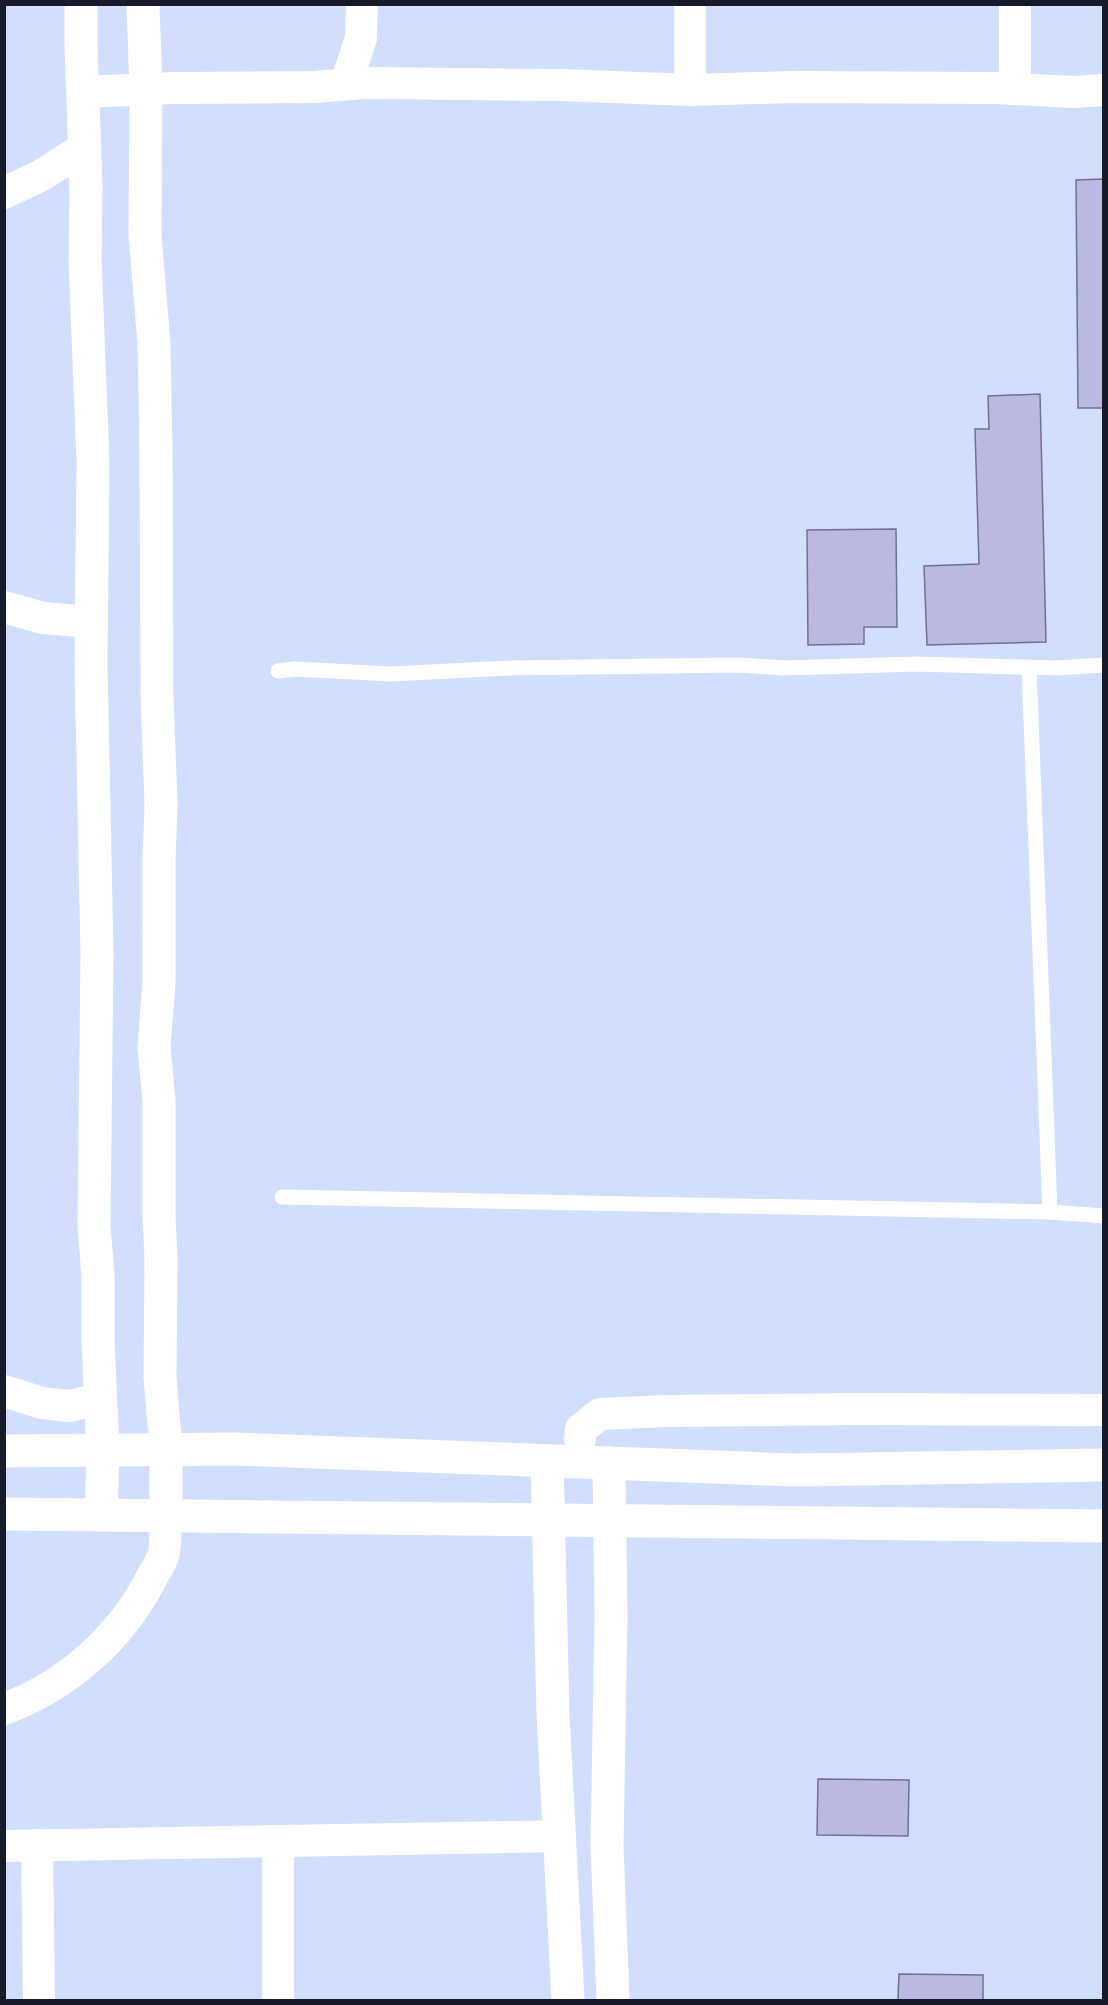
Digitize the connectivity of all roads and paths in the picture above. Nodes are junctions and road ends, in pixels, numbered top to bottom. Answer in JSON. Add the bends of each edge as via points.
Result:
{"nodes":[{"id":1,"x":81,"y":4,"type":"edge"},
{"id":2,"x":143,"y":4,"type":"edge"},
{"id":3,"x":362,"y":4,"type":"edge"},
{"id":4,"x":690,"y":4,"type":"edge"},
{"id":5,"x":1015,"y":4,"type":"edge"},
{"id":6,"x":346,"y":84,"type":"junction"},
{"id":7,"x":146,"y":89,"type":"junction"},
{"id":8,"x":1015,"y":89,"type":"junction"},
{"id":9,"x":690,"y":90,"type":"junction"},
{"id":10,"x":1104,"y":90,"type":"edge"},
{"id":11,"x":82,"y":92,"type":"junction"},
{"id":12,"x":84,"y":148,"type":"junction"},
{"id":13,"x":4,"y":194,"type":"edge"},
{"id":14,"x":4,"y":607,"type":"edge"},
{"id":15,"x":91,"y":622,"type":"junction"},
{"id":16,"x":1104,"y":665,"type":"edge"},
{"id":17,"x":1029,"y":667,"type":"junction"},
{"id":18,"x":278,"y":670,"type":"dead end"},
{"id":19,"x":282,"y":1197,"type":"dead end"},
{"id":20,"x":1050,"y":1212,"type":"junction"},
{"id":21,"x":1104,"y":1216,"type":"edge"},
{"id":22,"x":4,"y":1391,"type":"edge"},
{"id":23,"x":100,"y":1399,"type":"junction"},
{"id":24,"x":1104,"y":1410,"type":"edge"},
{"id":25,"x":580,"y":1439,"type":"junction"},
{"id":26,"x":103,"y":1450,"type":"junction"},
{"id":27,"x":166,"y":1450,"type":"junction"},
{"id":28,"x":4,"y":1452,"type":"edge"},
{"id":29,"x":547,"y":1462,"type":"junction"},
{"id":30,"x":609,"y":1463,"type":"junction"},
{"id":31,"x":1104,"y":1465,"type":"edge"},
{"id":32,"x":4,"y":1514,"type":"edge"},
{"id":33,"x":101,"y":1515,"type":"junction"},
{"id":34,"x":166,"y":1516,"type":"junction"},
{"id":35,"x":548,"y":1520,"type":"junction"},
{"id":36,"x":609,"y":1520,"type":"junction"},
{"id":37,"x":1104,"y":1526,"type":"edge"},
{"id":38,"x":4,"y":1709,"type":"edge"},
{"id":39,"x":559,"y":1836,"type":"junction"},
{"id":40,"x":278,"y":1841,"type":"junction"},
{"id":41,"x":37,"y":1845,"type":"junction"},
{"id":42,"x":4,"y":1846,"type":"edge"},
{"id":43,"x":39,"y":2001,"type":"edge"},
{"id":44,"x":278,"y":2001,"type":"edge"},
{"id":45,"x":568,"y":2001,"type":"edge"},
{"id":46,"x":613,"y":2001,"type":"edge"}],
"edges":[{"from":1,"to":11,"type":"street"},
{"from":2,"to":7,"type":"street"},
{"from":3,"to":6,"type":"street","via":[[361,38]]},
{"from":4,"to":9,"type":"street"},
{"from":5,"to":8,"type":"street"},
{"from":6,"to":7,"type":"street"},
{"from":6,"to":9,"type":"street"},
{"from":7,"to":11,"type":"street"},
{"from":7,"to":27,"type":"street","via":[[145,236],[154,344],[161,804],[159,982],[154,1047],[159,1101],[160,1377]]},
{"from":8,"to":9,"type":"street"},
{"from":8,"to":10,"type":"street"},
{"from":11,"to":12,"type":"street"},
{"from":12,"to":13,"type":"street"},
{"from":12,"to":15,"type":"street","via":[[93,461]]},
{"from":14,"to":15,"type":"street","via":[[43,618]]},
{"from":15,"to":23,"type":"street","via":[[97,954],[94,1225]]},
{"from":16,"to":17,"type":"lane"},
{"from":17,"to":18,"type":"lane","via":[[738,665],[391,674]]},
{"from":17,"to":20,"type":"lane"},
{"from":19,"to":20,"type":"lane"},
{"from":20,"to":21,"type":"lane"},
{"from":22,"to":23,"type":"street","via":[[42,1403],[69,1406]]},
{"from":23,"to":26,"type":"street"},
{"from":24,"to":25,"type":"street","via":[[600,1414],[581,1429]]},
{"from":25,"to":29,"type":"street"},
{"from":25,"to":30,"type":"street"},
{"from":26,"to":27,"type":"street"},
{"from":26,"to":28,"type":"street"},
{"from":26,"to":33,"type":"street"},
{"from":27,"to":29,"type":"street","via":[[236,1449]]},
{"from":27,"to":34,"type":"street"},
{"from":29,"to":30,"type":"street"},
{"from":29,"to":35,"type":"street"},
{"from":30,"to":31,"type":"street","via":[[794,1470]]},
{"from":30,"to":36,"type":"street"},
{"from":32,"to":33,"type":"street"},
{"from":33,"to":34,"type":"street"},
{"from":34,"to":35,"type":"street"},
{"from":34,"to":38,"type":"street","via":[[164,1554],[143,1594],[118,1628],[79,1668]]},
{"from":35,"to":36,"type":"street"},
{"from":35,"to":39,"type":"street"},
{"from":36,"to":37,"type":"street"},
{"from":36,"to":46,"type":"street","via":[[607,1846]]},
{"from":39,"to":40,"type":"street"},
{"from":39,"to":45,"type":"street"},
{"from":40,"to":41,"type":"street"},
{"from":40,"to":44,"type":"street"},
{"from":41,"to":42,"type":"street"},
{"from":41,"to":43,"type":"street"}]}
